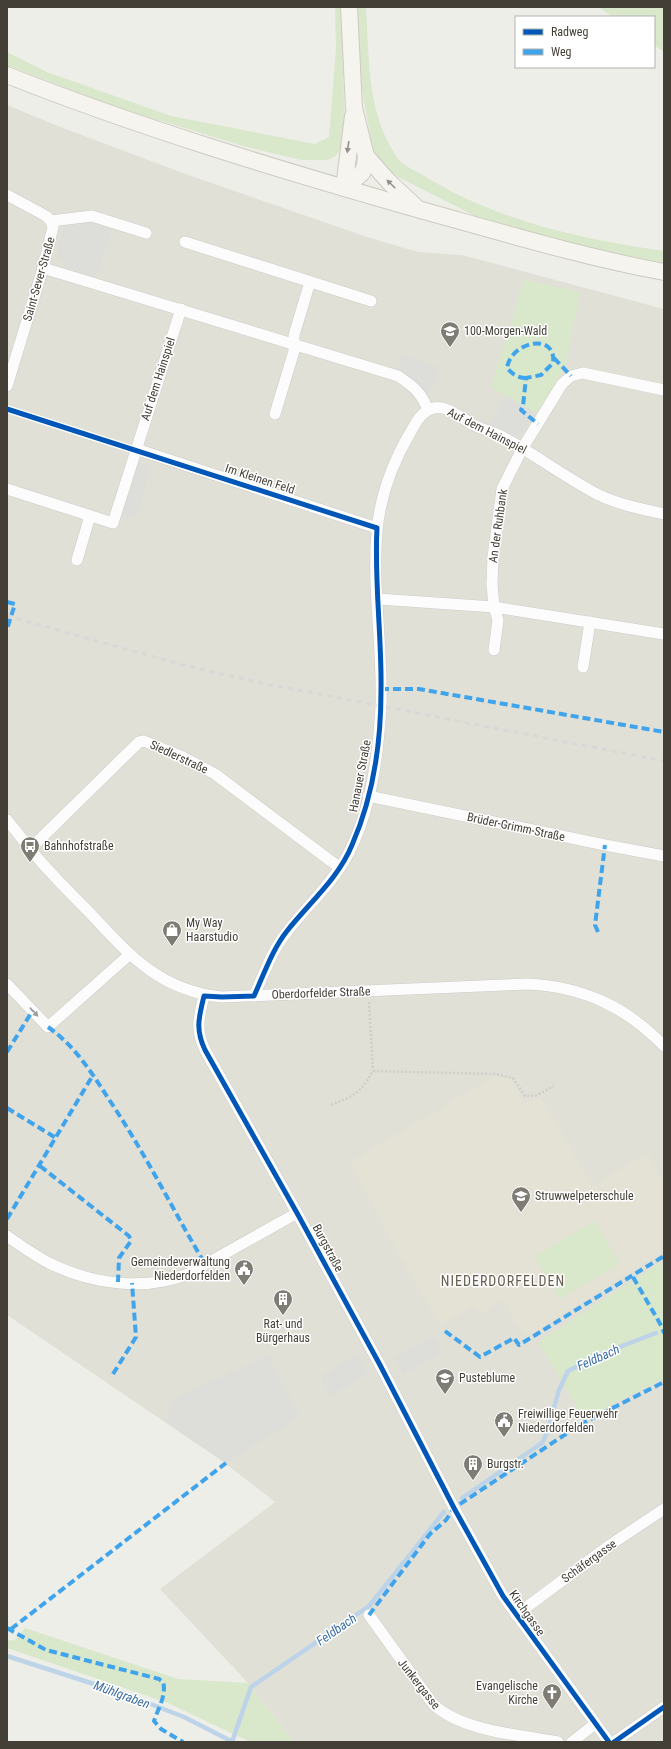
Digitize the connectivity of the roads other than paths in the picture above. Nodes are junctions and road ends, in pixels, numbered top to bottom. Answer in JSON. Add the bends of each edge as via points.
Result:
{"nodes":[{"id":1,"x":349,"y":7,"type":"edge"},
{"id":2,"x":7,"y":75,"type":"edge"},
{"id":3,"x":354,"y":108,"type":"junction"},
{"id":4,"x":366,"y":156,"type":"junction"},
{"id":5,"x":344,"y":188,"type":"junction"},
{"id":6,"x":7,"y":195,"type":"edge"},
{"id":7,"x":419,"y":209,"type":"junction"},
{"id":8,"x":51,"y":221,"type":"junction"},
{"id":9,"x":146,"y":234,"type":"dead end"},
{"id":10,"x":185,"y":242,"type":"dead end"},
{"id":11,"x":43,"y":268,"type":"junction"},
{"id":12,"x":664,"y":272,"type":"edge"},
{"id":13,"x":310,"y":282,"type":"junction"},
{"id":14,"x":371,"y":301,"type":"dead end"},
{"id":15,"x":181,"y":309,"type":"junction"},
{"id":16,"x":293,"y":343,"type":"junction"},
{"id":17,"x":7,"y":386,"type":"edge"},
{"id":18,"x":664,"y":390,"type":"edge"},
{"id":19,"x":428,"y":410,"type":"junction"},
{"id":20,"x":275,"y":414,"type":"dead end"},
{"id":21,"x":136,"y":449,"type":"junction"},
{"id":22,"x":522,"y":449,"type":"junction"},
{"id":23,"x":7,"y":489,"type":"edge"},
{"id":24,"x":664,"y":514,"type":"edge"},
{"id":25,"x":90,"y":516,"type":"junction"},
{"id":26,"x":378,"y":528,"type":"junction"},
{"id":27,"x":77,"y":560,"type":"dead end"},
{"id":28,"x":378,"y":599,"type":"junction"},
{"id":29,"x":494,"y":607,"type":"junction"},
{"id":30,"x":590,"y":622,"type":"junction"},
{"id":31,"x":664,"y":634,"type":"edge"},
{"id":32,"x":494,"y":650,"type":"dead end"},
{"id":33,"x":583,"y":667,"type":"dead end"},
{"id":34,"x":368,"y":796,"type":"junction"},
{"id":35,"x":7,"y":820,"type":"edge"},
{"id":36,"x":30,"y":848,"type":"junction"},
{"id":37,"x":664,"y":856,"type":"edge"},
{"id":38,"x":340,"y":868,"type":"junction"},
{"id":39,"x":129,"y":955,"type":"junction"},
{"id":40,"x":7,"y":984,"type":"edge"},
{"id":41,"x":204,"y":996,"type":"junction"},
{"id":42,"x":254,"y":996,"type":"junction"},
{"id":43,"x":664,"y":1046,"type":"edge"},
{"id":44,"x":297,"y":1213,"type":"junction"},
{"id":45,"x":7,"y":1236,"type":"edge"},
{"id":46,"x":454,"y":1508,"type":"joint"},
{"id":47,"x":664,"y":1509,"type":"edge"},
{"id":48,"x":369,"y":1615,"type":"dead end"},
{"id":49,"x":516,"y":1615,"type":"junction"},
{"id":50,"x":664,"y":1707,"type":"edge"},
{"id":51,"x":595,"y":1724,"type":"junction"},
{"id":52,"x":558,"y":1742,"type":"edge"},
{"id":53,"x":572,"y":1742,"type":"edge"},
{"id":54,"x":609,"y":1742,"type":"edge"},
{"id":55,"x":614,"y":1742,"type":"edge"}],
"edges":[{"from":1,"to":3,"type":"main road"},
{"from":2,"to":5,"type":"main road","via":[[167,133]]},
{"from":3,"to":4,"type":"main road"},
{"from":3,"to":5,"type":"main road","one_way":true},
{"from":4,"to":5,"type":"main road","via":[[362,173]]},
{"from":7,"to":4,"type":"main road","one_way":true,"via":[[389,182]]},
{"from":5,"to":7,"type":"main road"},
{"from":6,"to":8,"type":"street","via":[[38,210]]},
{"from":7,"to":12,"type":"main road","via":[[585,255]]},
{"from":8,"to":9,"type":"street","name":"Saint-Sever-Straße","via":[[92,216]]},
{"from":8,"to":11,"type":"street","name":"Saint-Sever-Straße","via":[[53,231]]},
{"from":10,"to":13,"type":"street"},
{"from":11,"to":15,"type":"street"},
{"from":11,"to":17,"type":"street","name":"Saint-Sever-Straße"},
{"from":13,"to":14,"type":"street"},
{"from":13,"to":16,"type":"street"},
{"from":15,"to":16,"type":"street"},
{"from":15,"to":21,"type":"street","name":"Auf dem Hainspiel"},
{"from":16,"to":19,"type":"street","via":[[398,376],[416,389]]},
{"from":16,"to":20,"type":"street","via":[[294,351]]},
{"from":18,"to":22,"type":"street","name":"An der Ruhbank","via":[[593,374],[571,376],[562,384]]},
{"from":19,"to":22,"type":"street","name":"Auf dem Hainspiel","via":[[449,410],[481,429],[504,437]]},
{"from":19,"to":26,"type":"street","name":"Hanauer Straße","via":[[415,425],[397,457],[385,494]]},
{"from":21,"to":25,"type":"street","name":"Auf dem Hainspiel","via":[[113,523]]},
{"from":21,"to":26,"type":"street","name":"Im Kleinen Feld"},
{"from":22,"to":24,"type":"street","name":"Auf dem Hainspiel","via":[[601,495],[626,505]]},
{"from":22,"to":29,"type":"street","name":"An der Ruhbank","via":[[506,479],[500,501],[493,557]]},
{"from":23,"to":25,"type":"street"},
{"from":25,"to":27,"type":"street"},
{"from":26,"to":28,"type":"street","name":"Hanauer Straße"},
{"from":28,"to":29,"type":"street"},
{"from":28,"to":34,"type":"street","name":"Hanauer Straße","via":[[381,706],[378,747]]},
{"from":29,"to":30,"type":"street"},
{"from":29,"to":32,"type":"street","name":"An der Ruhbank","via":[[498,620]]},
{"from":30,"to":31,"type":"street"},
{"from":30,"to":33,"type":"street"},
{"from":34,"to":37,"type":"street","name":"Brüder-Grimm-Straße"},
{"from":34,"to":38,"type":"street","name":"Hanauer Straße","via":[[352,845]]},
{"from":35,"to":36,"type":"street","name":"Oberdorfelder Straße"},
{"from":36,"to":38,"type":"street","name":"Siedlerstraße","via":[[139,742],[144,741],[184,757],[215,774]]},
{"from":36,"to":39,"type":"street","name":"Oberdorfelder Straße"},
{"from":38,"to":42,"type":"street","name":"Hanauer Straße","via":[[281,940]]},
{"from":40,"to":39,"type":"street","one_way":true,"via":[[48,1027]]},
{"from":39,"to":41,"type":"street","name":"Oberdorfelder Straße","via":[[163,980]]},
{"from":41,"to":42,"type":"street","name":"Oberdorfelder Straße"},
{"from":41,"to":44,"type":"street","name":"Burgstraße","via":[[198,1019],[201,1042]]},
{"from":42,"to":43,"type":"street","name":"Oberdorfelder Straße","via":[[528,984],[561,987],[591,996],[618,1009],[640,1024]]},
{"from":44,"to":45,"type":"street","via":[[190,1273],[147,1283],[97,1279],[64,1270]]},
{"from":44,"to":46,"type":"street","name":"Burgstraße"},
{"from":46,"to":49,"type":"street","name":"Kirchgasse"},
{"from":47,"to":49,"type":"street","name":"Schäfergasse"},
{"from":48,"to":52,"type":"street","name":"Junkergasse","via":[[440,1711],[477,1727]]},
{"from":49,"to":51,"type":"street","name":"Kirchgasse"},
{"from":50,"to":55,"type":"street"},
{"from":51,"to":53,"type":"street"},
{"from":51,"to":54,"type":"street","name":"Kirchgasse"}]}
